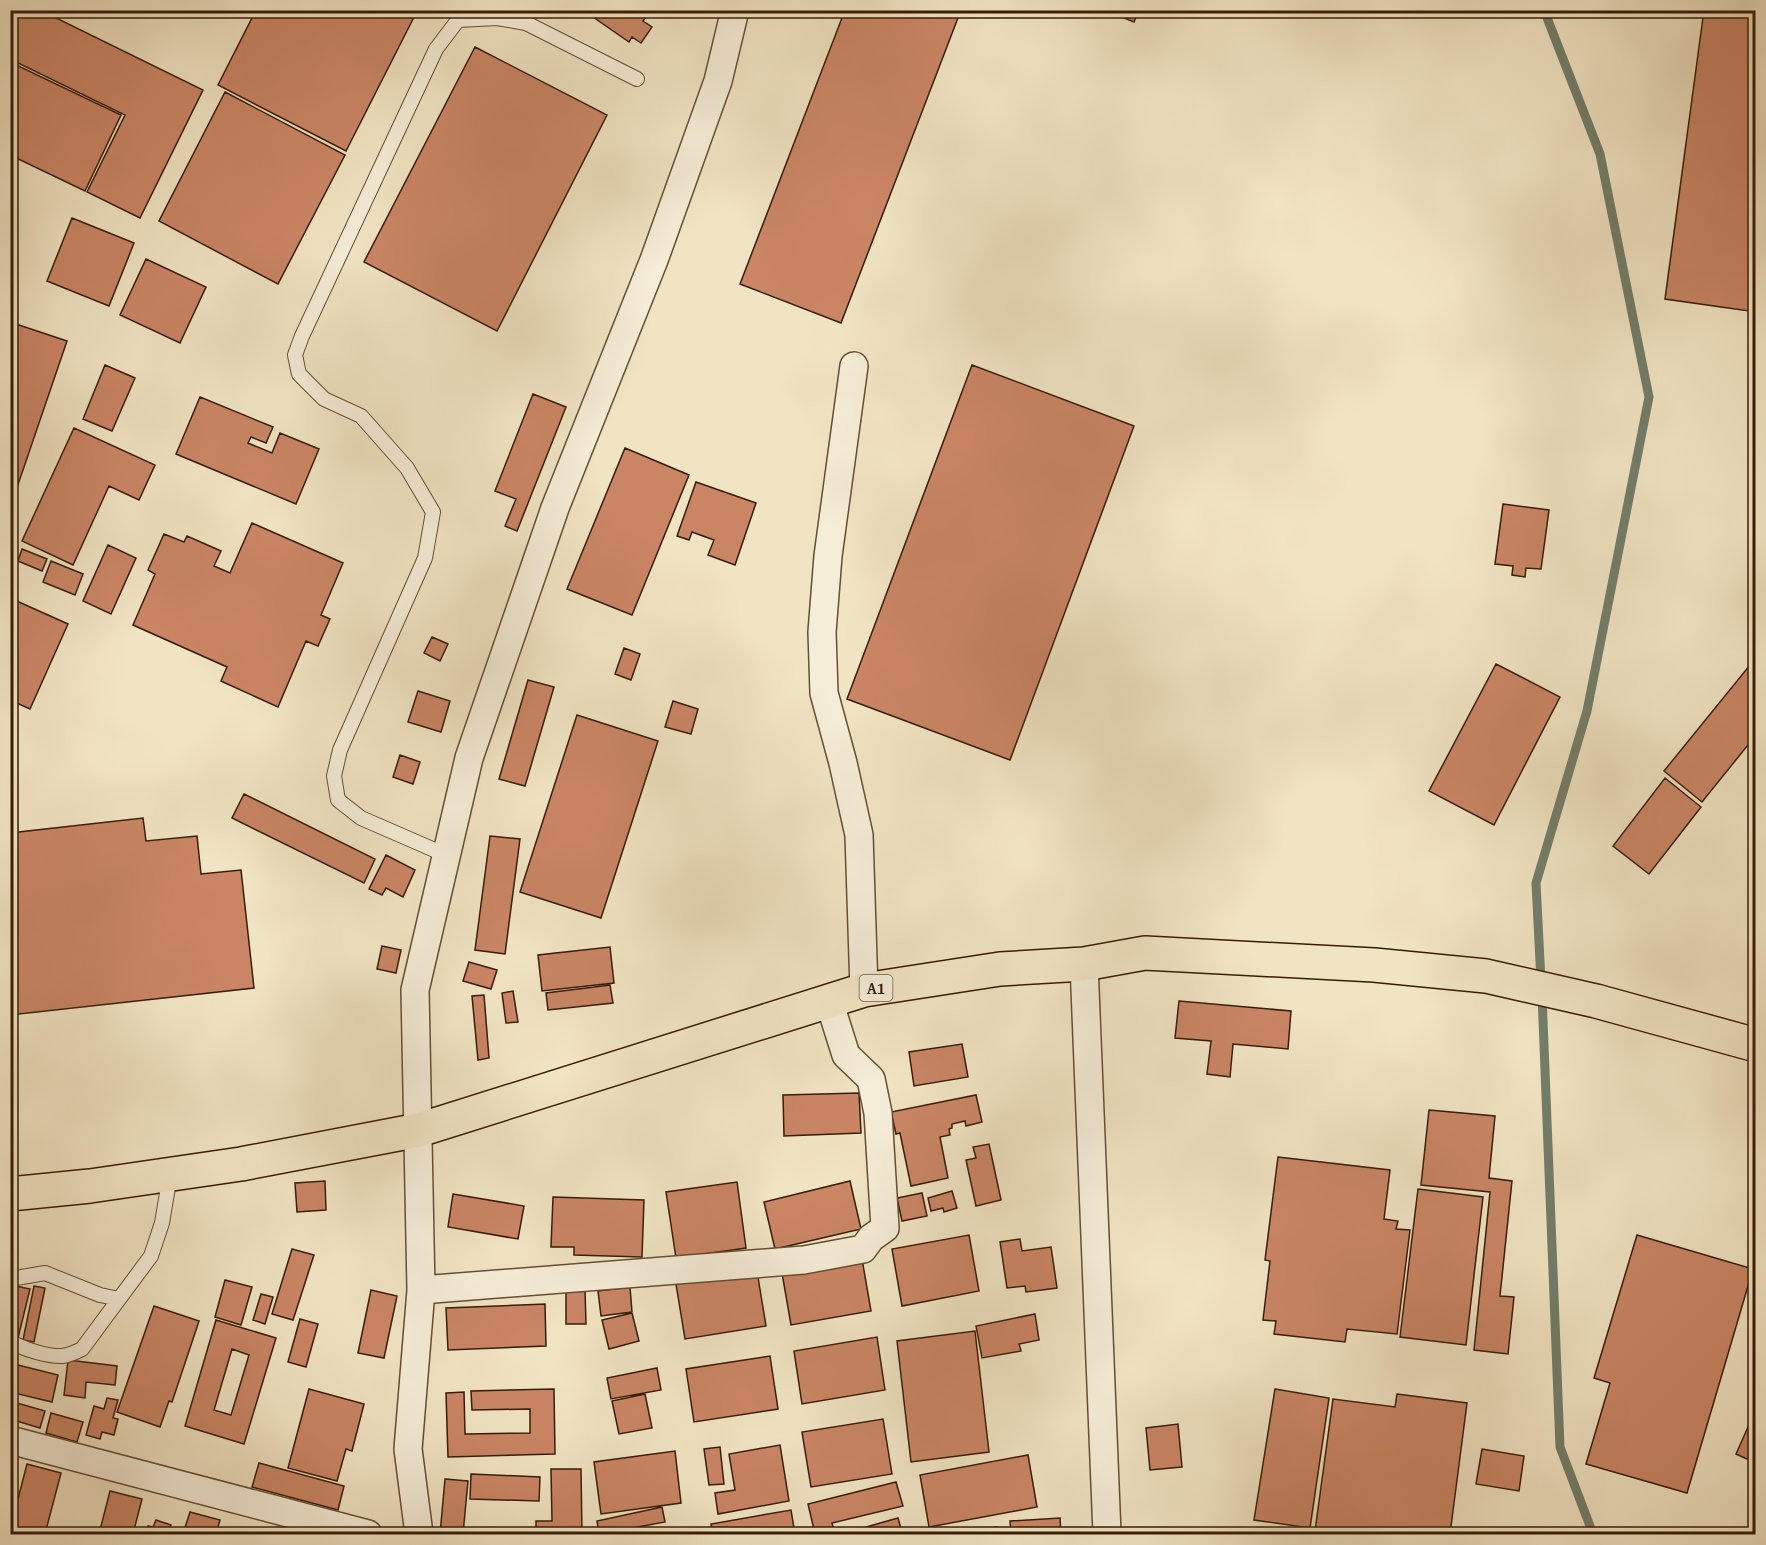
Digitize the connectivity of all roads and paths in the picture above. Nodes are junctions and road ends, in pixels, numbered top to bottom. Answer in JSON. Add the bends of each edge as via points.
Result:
{"nodes":[{"id":1,"x":735,"y":10,"type":"edge"},
{"id":2,"x":637,"y":79,"type":"dead end"},
{"id":3,"x":855,"y":366,"type":"dead end"},
{"id":4,"x":446,"y":855,"type":"junction"},
{"id":5,"x":1084,"y":964,"type":"junction"},
{"id":6,"x":864,"y":990,"type":"junction"},
{"id":7,"x":829,"y":1001,"type":"junction"},
{"id":8,"x":1755,"y":1045,"type":"edge"},
{"id":9,"x":419,"y":1130,"type":"junction"},
{"id":10,"x":170,"y":1175,"type":"junction"},
{"id":11,"x":10,"y":1194,"type":"edge"},
{"id":12,"x":10,"y":1279,"type":"edge"},
{"id":13,"x":421,"y":1290,"type":"junction"},
{"id":14,"x":119,"y":1299,"type":"junction"},
{"id":15,"x":10,"y":1341,"type":"edge"},
{"id":16,"x":10,"y":1440,"type":"edge"},
{"id":17,"x":368,"y":1534,"type":"edge"},
{"id":18,"x":419,"y":1534,"type":"edge"},
{"id":19,"x":1107,"y":1534,"type":"edge"}],
"edges":[{"from":1,"to":4,"type":"street","via":[[710,104],[654,260],[555,508],[469,758]]},
{"from":2,"to":4,"type":"lane","via":[[526,22],[496,18],[458,20],[436,49],[295,355],[299,374],[324,399],[361,416],[407,468],[433,512],[425,558],[340,750],[334,776],[338,800],[361,818]]},
{"from":3,"to":6,"type":"street","via":[[828,556],[822,632],[824,693],[859,835]]},
{"from":4,"to":9,"type":"street","via":[[415,990]]},
{"from":5,"to":6,"type":"highway","number":"A1","via":[[1000,969]]},
{"from":5,"to":8,"type":"highway","number":"A1","via":[[1145,953],[1374,965],[1486,976],[1596,1000]]},
{"from":5,"to":19,"type":"street"},
{"from":6,"to":7,"type":"highway","number":"A1"},
{"from":7,"to":9,"type":"highway","number":"A1"},
{"from":7,"to":13,"type":"street","via":[[846,1055],[871,1079],[878,1113],[885,1228],[863,1249],[804,1260]]},
{"from":9,"to":10,"type":"highway","number":"A1"},
{"from":9,"to":13,"type":"street"},
{"from":10,"to":11,"type":"highway","number":"A1"},
{"from":10,"to":14,"type":"lane","via":[[162,1223],[151,1256]]},
{"from":12,"to":14,"type":"lane","via":[[45,1273],[100,1296]]},
{"from":13,"to":18,"type":"street","via":[[408,1449]]},
{"from":14,"to":15,"type":"lane","via":[[82,1349],[72,1354],[33,1351]]},
{"from":16,"to":17,"type":"street"}]}
